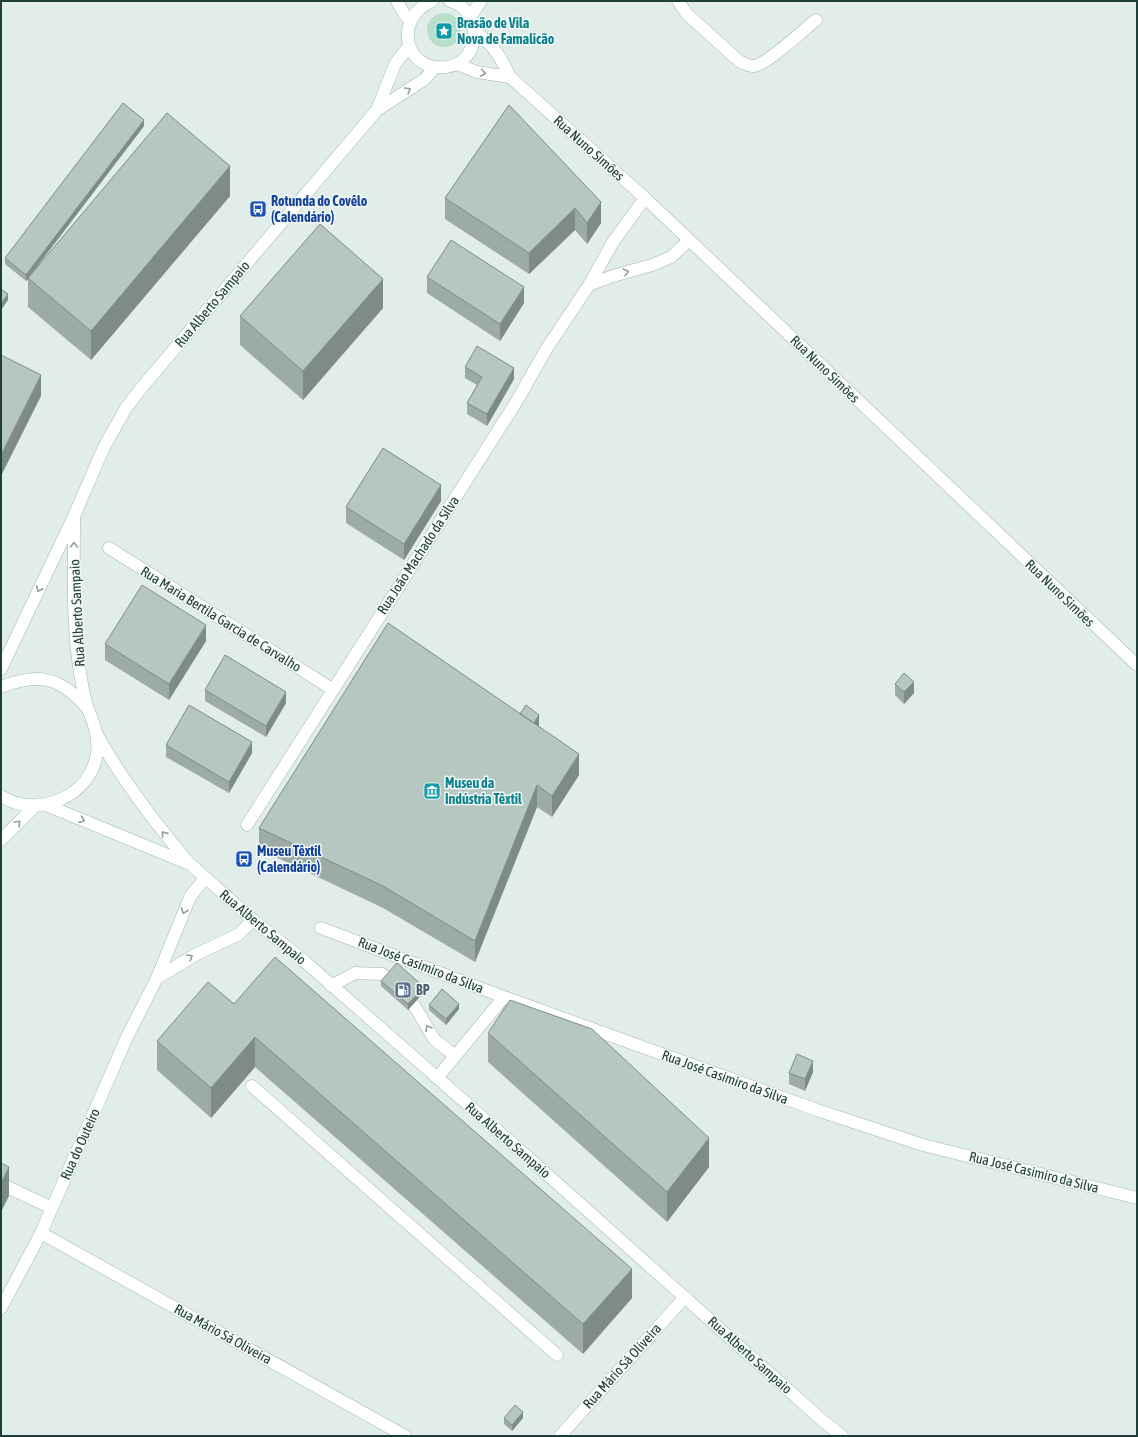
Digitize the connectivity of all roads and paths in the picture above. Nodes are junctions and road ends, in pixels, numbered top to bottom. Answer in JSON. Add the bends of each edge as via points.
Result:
{"nodes":[{"id":1,"x":397,"y":1,"type":"edge"},
{"id":2,"x":432,"y":1,"type":"edge"},
{"id":3,"x":450,"y":1,"type":"edge"},
{"id":4,"x":482,"y":1,"type":"edge"},
{"id":5,"x":678,"y":1,"type":"edge"},
{"id":6,"x":470,"y":17,"type":"junction"},
{"id":7,"x":410,"y":20,"type":"junction"},
{"id":8,"x":816,"y":20,"type":"dead end"},
{"id":9,"x":474,"y":31,"type":"junction"},
{"id":10,"x":409,"y":46,"type":"junction"},
{"id":11,"x":457,"y":64,"type":"junction"},
{"id":12,"x":435,"y":67,"type":"junction"},
{"id":13,"x":510,"y":77,"type":"junction"},
{"id":14,"x":377,"y":110,"type":"junction"},
{"id":15,"x":645,"y":198,"type":"junction"},
{"id":16,"x":689,"y":240,"type":"junction"},
{"id":17,"x":589,"y":285,"type":"junction"},
{"id":18,"x":74,"y":516,"type":"junction"},
{"id":19,"x":109,"y":548,"type":"dead end"},
{"id":20,"x":1137,"y":666,"type":"edge"},
{"id":21,"x":1,"y":669,"type":"edge"},
{"id":22,"x":1,"y":687,"type":"edge"},
{"id":23,"x":332,"y":689,"type":"junction"},
{"id":24,"x":88,"y":708,"type":"junction"},
{"id":25,"x":97,"y":735,"type":"junction"},
{"id":26,"x":1,"y":796,"type":"edge"},
{"id":27,"x":40,"y":806,"type":"junction"},
{"id":28,"x":247,"y":825,"type":"dead end"},
{"id":29,"x":1,"y":840,"type":"edge"},
{"id":30,"x":189,"y":864,"type":"junction"},
{"id":31,"x":205,"y":878,"type":"junction"},
{"id":32,"x":253,"y":920,"type":"junction"},
{"id":33,"x":321,"y":928,"type":"dead end"},
{"id":34,"x":157,"y":978,"type":"junction"},
{"id":35,"x":331,"y":986,"type":"junction"},
{"id":36,"x":504,"y":997,"type":"junction"},
{"id":37,"x":455,"y":1056,"type":"junction"},
{"id":38,"x":437,"y":1078,"type":"junction"},
{"id":39,"x":252,"y":1086,"type":"dead end"},
{"id":40,"x":1,"y":1184,"type":"edge"},
{"id":41,"x":1137,"y":1198,"type":"edge"},
{"id":42,"x":52,"y":1208,"type":"junction"},
{"id":43,"x":41,"y":1233,"type":"junction"},
{"id":44,"x":684,"y":1297,"type":"junction"},
{"id":45,"x":1,"y":1308,"type":"edge"},
{"id":46,"x":557,"y":1355,"type":"dead end"},
{"id":47,"x":823,"y":1421,"type":"junction"},
{"id":48,"x":405,"y":1436,"type":"edge"},
{"id":49,"x":560,"y":1436,"type":"edge"},
{"id":50,"x":837,"y":1436,"type":"edge"},
{"id":51,"x":842,"y":1436,"type":"edge"}],
"edges":[{"from":1,"to":7,"type":"street"},
{"from":2,"to":7,"type":"street","via":[[422,5]]},
{"from":3,"to":6,"type":"street","via":[[460,6]]},
{"from":4,"to":6,"type":"street"},
{"from":5,"to":8,"type":"street","via":[[687,14],[739,61],[754,66],[766,61]]},
{"from":6,"to":9,"type":"street"},
{"from":7,"to":10,"type":"street","via":[[407,35]]},
{"from":9,"to":11,"type":"street","via":[[471,50]]},
{"from":9,"to":13,"type":"street","name":"Rua Nuno Simões","via":[[492,45]]},
{"from":10,"to":12,"type":"street","via":[[424,64]]},
{"from":10,"to":14,"type":"street","name":"Rua Alberto Sampaio","via":[[395,64]]},
{"from":11,"to":12,"type":"street"},
{"from":11,"to":13,"type":"street","one_way":true,"via":[[477,72]]},
{"from":14,"to":12,"type":"street","name":"Rua Alberto Sampaio","one_way":true,"via":[[425,79]]},
{"from":13,"to":15,"type":"street","name":"Rua Nuno Simões"},
{"from":14,"to":18,"type":"street","name":"Rua Alberto Sampaio","via":[[134,397],[104,447]]},
{"from":15,"to":16,"type":"street","name":"Rua Nuno Simões"},
{"from":15,"to":17,"type":"street","name":"Rua João Machado da Silva","via":[[613,242]]},
{"from":17,"to":16,"type":"street","one_way":true,"via":[[652,266],[671,257]]},
{"from":16,"to":20,"type":"street","name":"Rua Nuno Simões"},
{"from":17,"to":23,"type":"street","name":"Rua João Machado da Silva"},
{"from":18,"to":21,"type":"street","name":"Rua Alberto Sampaio","one_way":true},
{"from":24,"to":18,"type":"street","name":"Rua Alberto Sampaio","one_way":true,"via":[[78,659],[73,597]]},
{"from":19,"to":23,"type":"street","name":"Rua Maria Bertila Garcia de Carvalho"},
{"from":22,"to":24,"type":"street","name":"Rua Alberto Sampaio","via":[[19,680],[39,678],[58,683],[75,693]]},
{"from":23,"to":28,"type":"street","name":"Rua João Machado da Silva"},
{"from":24,"to":25,"type":"street","name":"Rua Alberto Sampaio"},
{"from":25,"to":27,"type":"street","name":"Rua Alberto Sampaio","via":[[97,754],[91,772],[79,788],[64,799]]},
{"from":30,"to":25,"type":"street","name":"Rua Alberto Sampaio","one_way":true,"via":[[116,768]]},
{"from":26,"to":27,"type":"street","name":"Rua Alberto Sampaio","via":[[20,804]]},
{"from":29,"to":27,"type":"street","one_way":true},
{"from":27,"to":30,"type":"street","name":"Rua Alberto Sampaio","one_way":true},
{"from":30,"to":31,"type":"street","name":"Rua Alberto Sampaio"},
{"from":31,"to":32,"type":"street","name":"Rua Alberto Sampaio"},
{"from":31,"to":34,"type":"street","name":"Rua do Outeiro","one_way":true,"via":[[190,897]]},
{"from":34,"to":32,"type":"street","one_way":true,"via":[[194,955],[239,934]]},
{"from":32,"to":35,"type":"street","name":"Rua Alberto Sampaio"},
{"from":33,"to":36,"type":"street","name":"Rua José Casimiro da Silva"},
{"from":34,"to":42,"type":"street","name":"Rua do Outeiro","via":[[124,1044]]},
{"from":37,"to":35,"type":"street","one_way":true,"via":[[434,1039],[403,990],[382,974],[355,973]]},
{"from":35,"to":38,"type":"street","name":"Rua Alberto Sampaio"},
{"from":36,"to":37,"type":"street"},
{"from":36,"to":41,"type":"street","name":"Rua José Casimiro da Silva","via":[[817,1110],[923,1145]]},
{"from":37,"to":38,"type":"street"},
{"from":38,"to":44,"type":"street","name":"Rua Alberto Sampaio"},
{"from":39,"to":46,"type":"street"},
{"from":40,"to":42,"type":"street"},
{"from":42,"to":43,"type":"street","name":"Rua do Outeiro"},
{"from":43,"to":45,"type":"street","name":"Rua do Outeiro"},
{"from":43,"to":48,"type":"street","name":"Rua Mário Sá Oliveira"},
{"from":44,"to":47,"type":"street","name":"Rua Alberto Sampaio"},
{"from":44,"to":49,"type":"street","name":"Rua Mário Sá Oliveira"},
{"from":47,"to":50,"type":"street","name":"Rua Alberto Sampaio"},
{"from":47,"to":51,"type":"street","name":"Rua Alberto Sampaio"}]}
